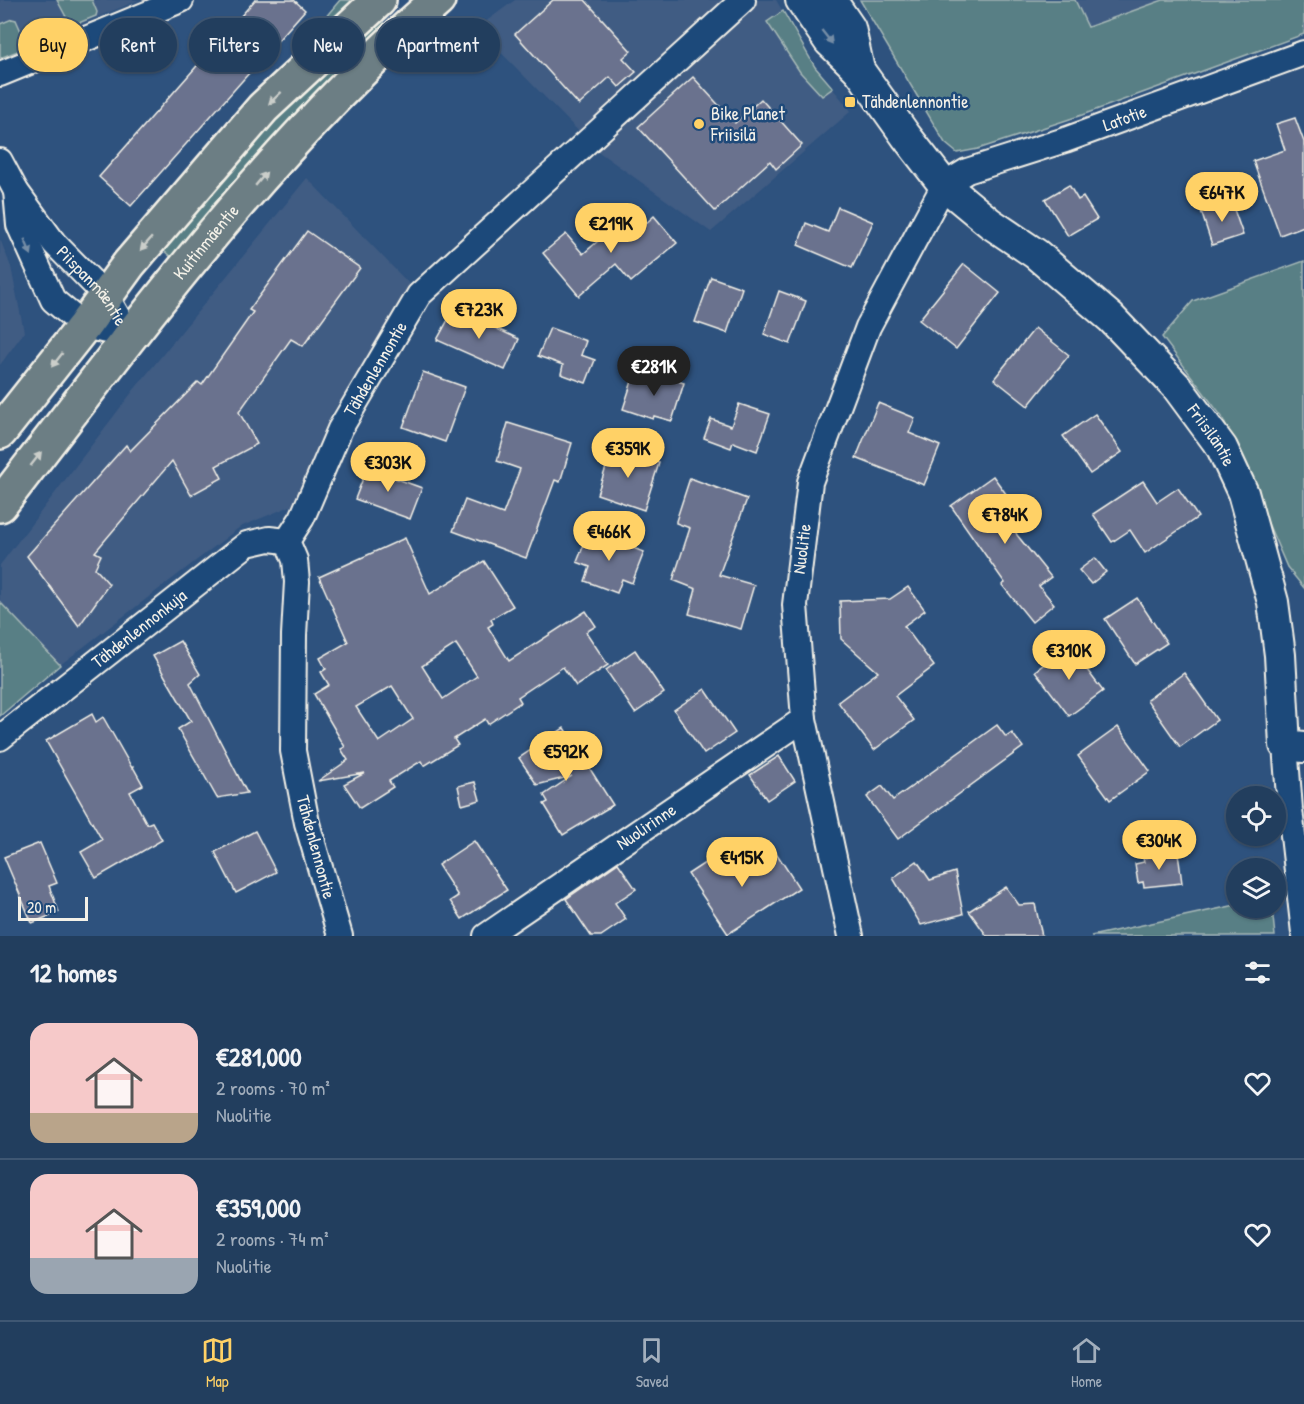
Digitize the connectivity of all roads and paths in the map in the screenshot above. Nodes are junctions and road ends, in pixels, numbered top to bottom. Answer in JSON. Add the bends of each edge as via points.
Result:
{"nodes":[{"id":1,"x":181,"y":0,"type":"edge"},
{"id":2,"x":379,"y":0,"type":"edge"},
{"id":3,"x":438,"y":0,"type":"edge"},
{"id":4,"x":743,"y":0,"type":"edge"},
{"id":5,"x":801,"y":0,"type":"edge"},
{"id":6,"x":831,"y":0,"type":"edge"},
{"id":7,"x":1304,"y":53,"type":"edge"},
{"id":8,"x":859,"y":70,"type":"junction"},
{"id":9,"x":0,"y":74,"type":"edge"},
{"id":10,"x":0,"y":161,"type":"edge"},
{"id":11,"x":944,"y":185,"type":"junction"},
{"id":12,"x":16,"y":191,"type":"junction"},
{"id":13,"x":106,"y":296,"type":"junction"},
{"id":14,"x":84,"y":326,"type":"junction"},
{"id":15,"x":129,"y":336,"type":"junction"},
{"id":16,"x":0,"y":432,"type":"edge"},
{"id":17,"x":0,"y":505,"type":"edge"},
{"id":18,"x":287,"y":541,"type":"junction"},
{"id":19,"x":804,"y":718,"type":"junction"},
{"id":20,"x":0,"y":738,"type":"edge"},
{"id":21,"x":1294,"y":746,"type":"edge"},
{"id":22,"x":1304,"y":933,"type":"edge"},
{"id":23,"x":340,"y":936,"type":"edge"},
{"id":24,"x":486,"y":936,"type":"edge"},
{"id":25,"x":851,"y":936,"type":"edge"}],
"edges":[{"from":1,"to":9,"type":"street"},
{"from":2,"to":13,"type":"main road","one_way":true,"via":[[263,108]]},
{"from":15,"to":3,"type":"main road","name":"Kuitinmäentie","one_way":true,"via":[[296,137]]},
{"from":4,"to":18,"type":"street","name":"Tähdenlennontie","via":[[419,295],[340,429],[302,518]]},
{"from":5,"to":8,"type":"street","name":"Friisiläntie","one_way":true,"via":[[830,41]]},
{"from":6,"to":8,"type":"street","name":"Friisiläntie","via":[[850,28]]},
{"from":7,"to":11,"type":"street","name":"Latotie","via":[[1065,140],[967,171]]},
{"from":8,"to":11,"type":"street","name":"Friisiläntie"},
{"from":10,"to":12,"type":"street","name":"Piispanmäentie"},
{"from":11,"to":19,"type":"street","name":"Nuolitie","via":[[868,327],[810,482],[795,605]]},
{"from":11,"to":21,"type":"street","name":"Friisiläntie","via":[[1036,254],[1111,318],[1177,387],[1222,448],[1243,493],[1274,602]]},
{"from":12,"to":13,"type":"street","name":"Piispanmäentie","via":[[54,243]]},
{"from":12,"to":14,"type":"street","name":"Piispanmäentie","one_way":true,"via":[[19,225],[47,290]]},
{"from":13,"to":14,"type":"main road"},
{"from":13,"to":15,"type":"street","name":"Piispanmäentie"},
{"from":14,"to":15,"type":"street","name":"Piispanmäentie"},
{"from":14,"to":16,"type":"main road","one_way":true},
{"from":17,"to":15,"type":"main road","name":"Kuitinmäentie","one_way":true},
{"from":18,"to":20,"type":"street","name":"Tähdenlennonkuja","via":[[268,539],[247,544]]},
{"from":18,"to":23,"type":"street","name":"Tähdenlennontie","via":[[295,560],[297,582],[293,751],[307,823]]},
{"from":19,"to":24,"type":"street","name":"Nuolirinne"},
{"from":19,"to":25,"type":"street","name":"Nuolitie"},
{"from":21,"to":22,"type":"street","name":"Friisiläntie","via":[[1290,809]]}]}
